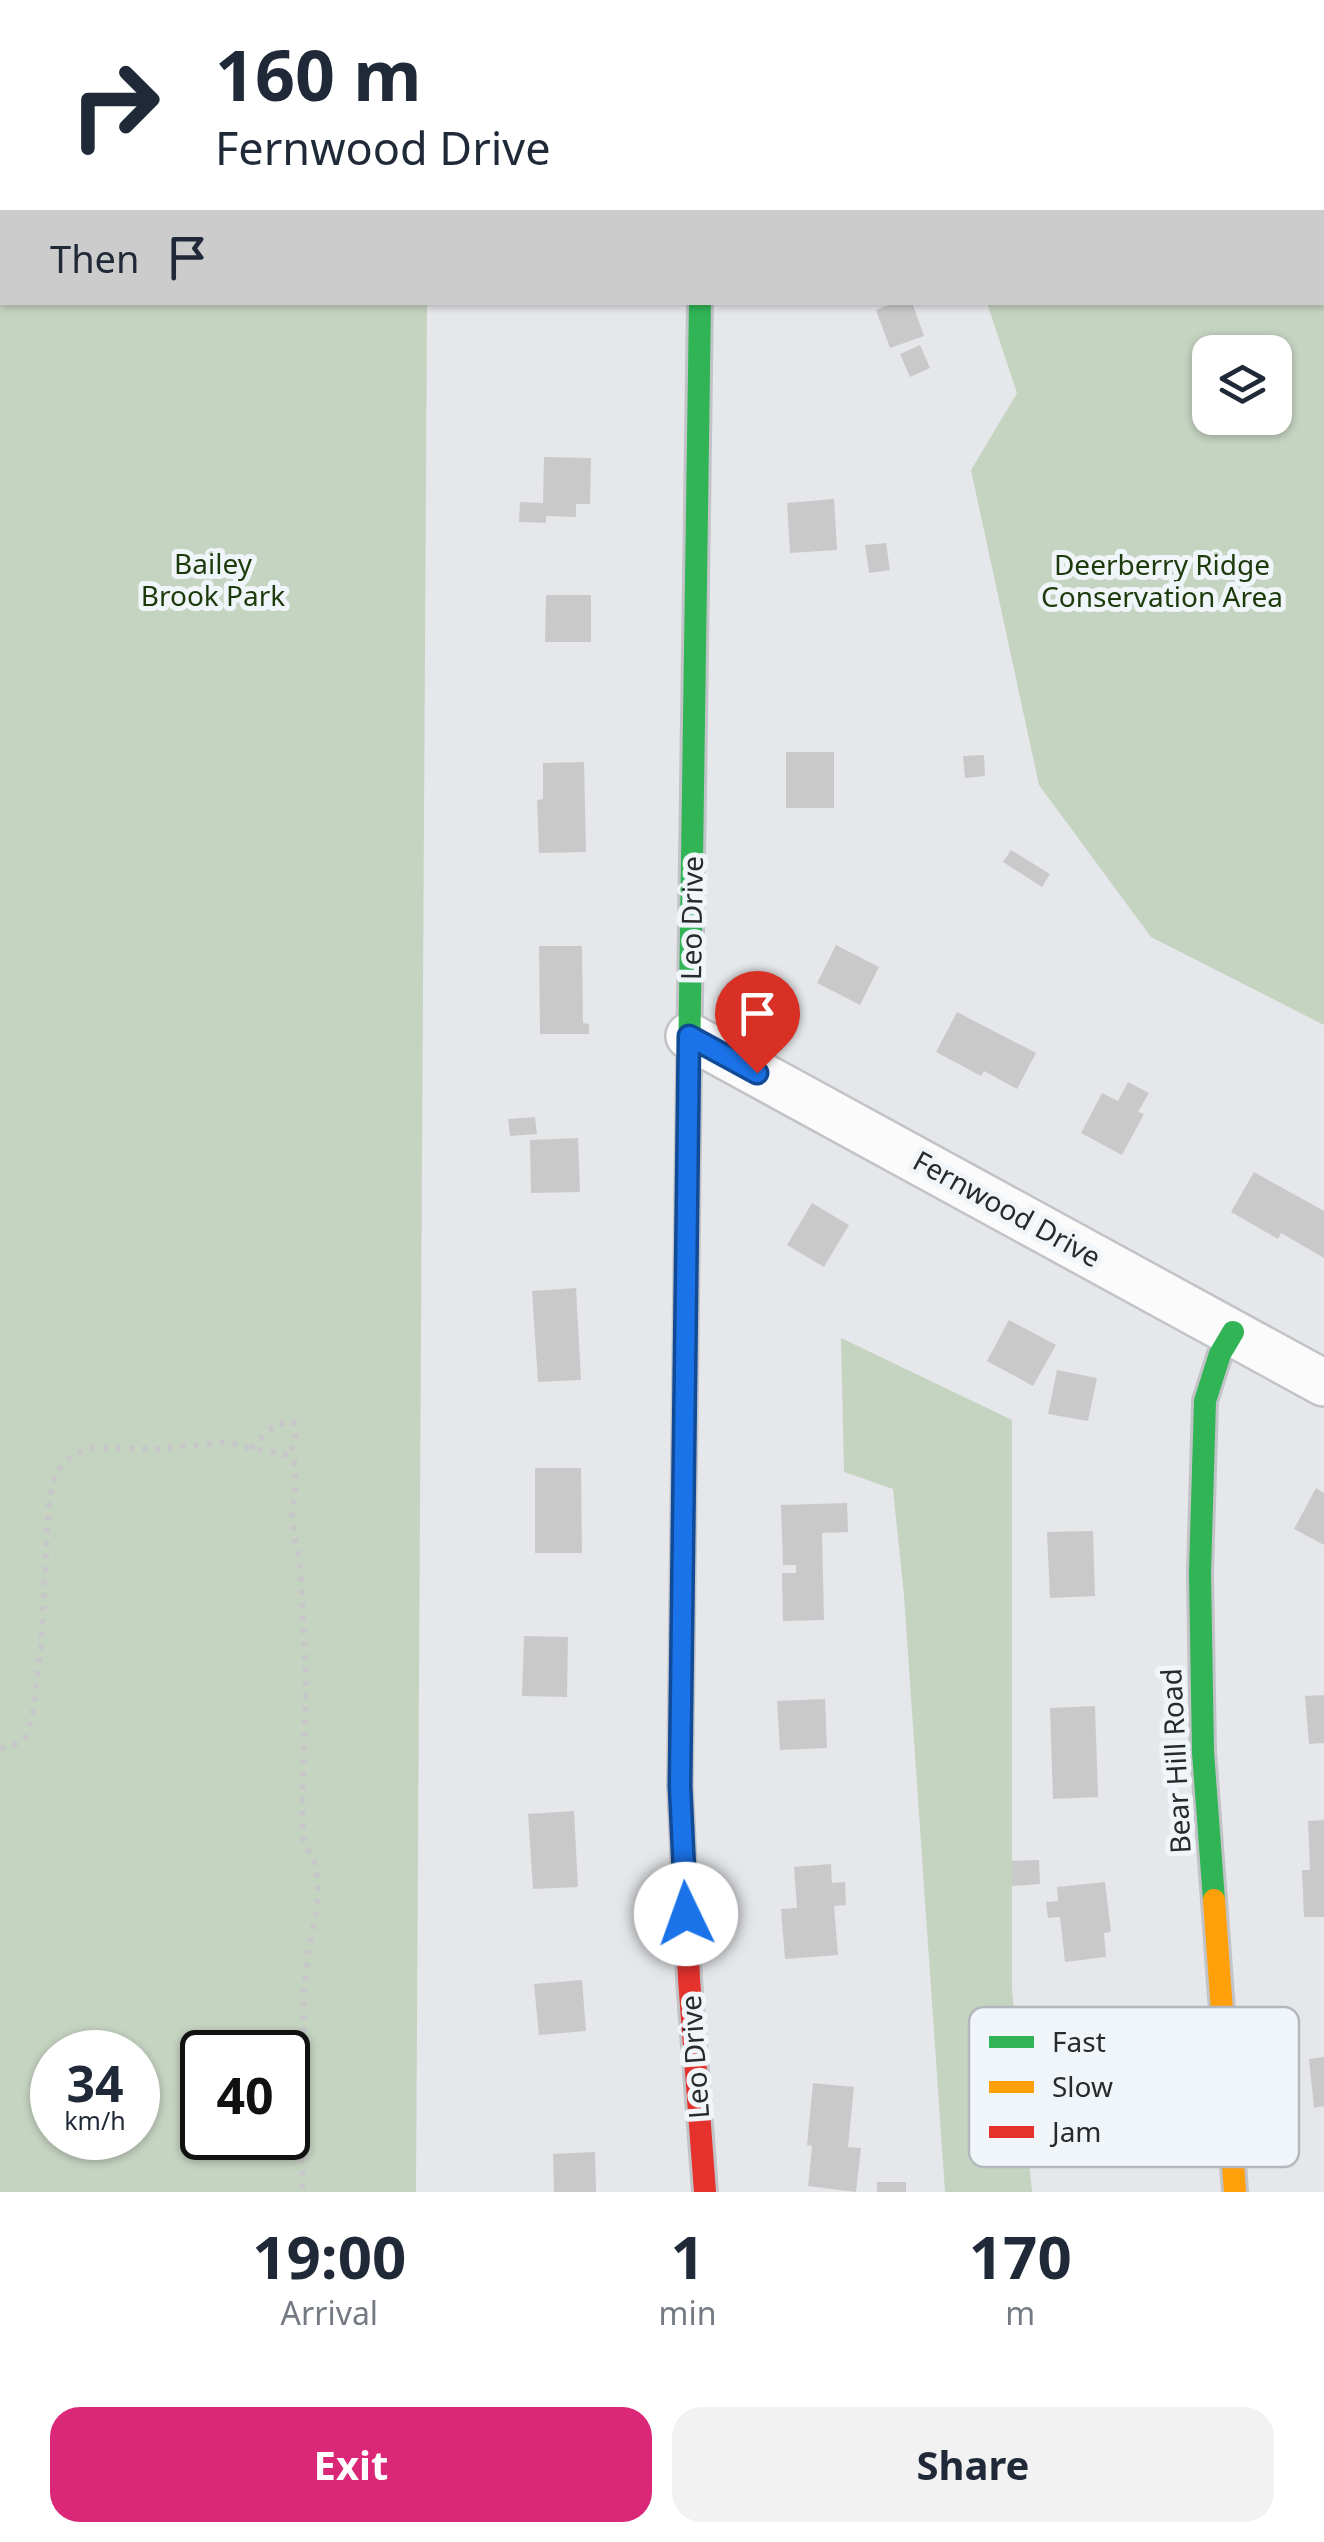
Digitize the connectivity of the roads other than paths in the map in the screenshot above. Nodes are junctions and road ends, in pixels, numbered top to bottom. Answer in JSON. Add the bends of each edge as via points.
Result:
{"nodes":[{"id":1,"x":700,"y":305,"type":"edge"},
{"id":2,"x":689,"y":1036,"type":"junction"},
{"id":3,"x":1233,"y":1332,"type":"junction"},
{"id":4,"x":1324,"y":1383,"type":"edge"},
{"id":5,"x":1221,"y":2007,"type":"edge"},
{"id":6,"x":1232,"y":2167,"type":"edge"},
{"id":7,"x":705,"y":2192,"type":"edge"},
{"id":8,"x":1234,"y":2192,"type":"edge"}],
"edges":[{"from":1,"to":2,"type":"street","name":"Leo Drive"},
{"from":2,"to":3,"type":"street","name":"Fernwood Drive"},
{"from":2,"to":7,"type":"street","name":"Leo Drive","via":[[680,1786]]},
{"from":3,"to":4,"type":"street","name":"Fernwood Drive"},
{"from":3,"to":5,"type":"street","name":"Bear Hill Road","via":[[1205,1401],[1200,1607],[1202,1752]]},
{"from":6,"to":8,"type":"street","name":"Bear Hill Road"}]}
